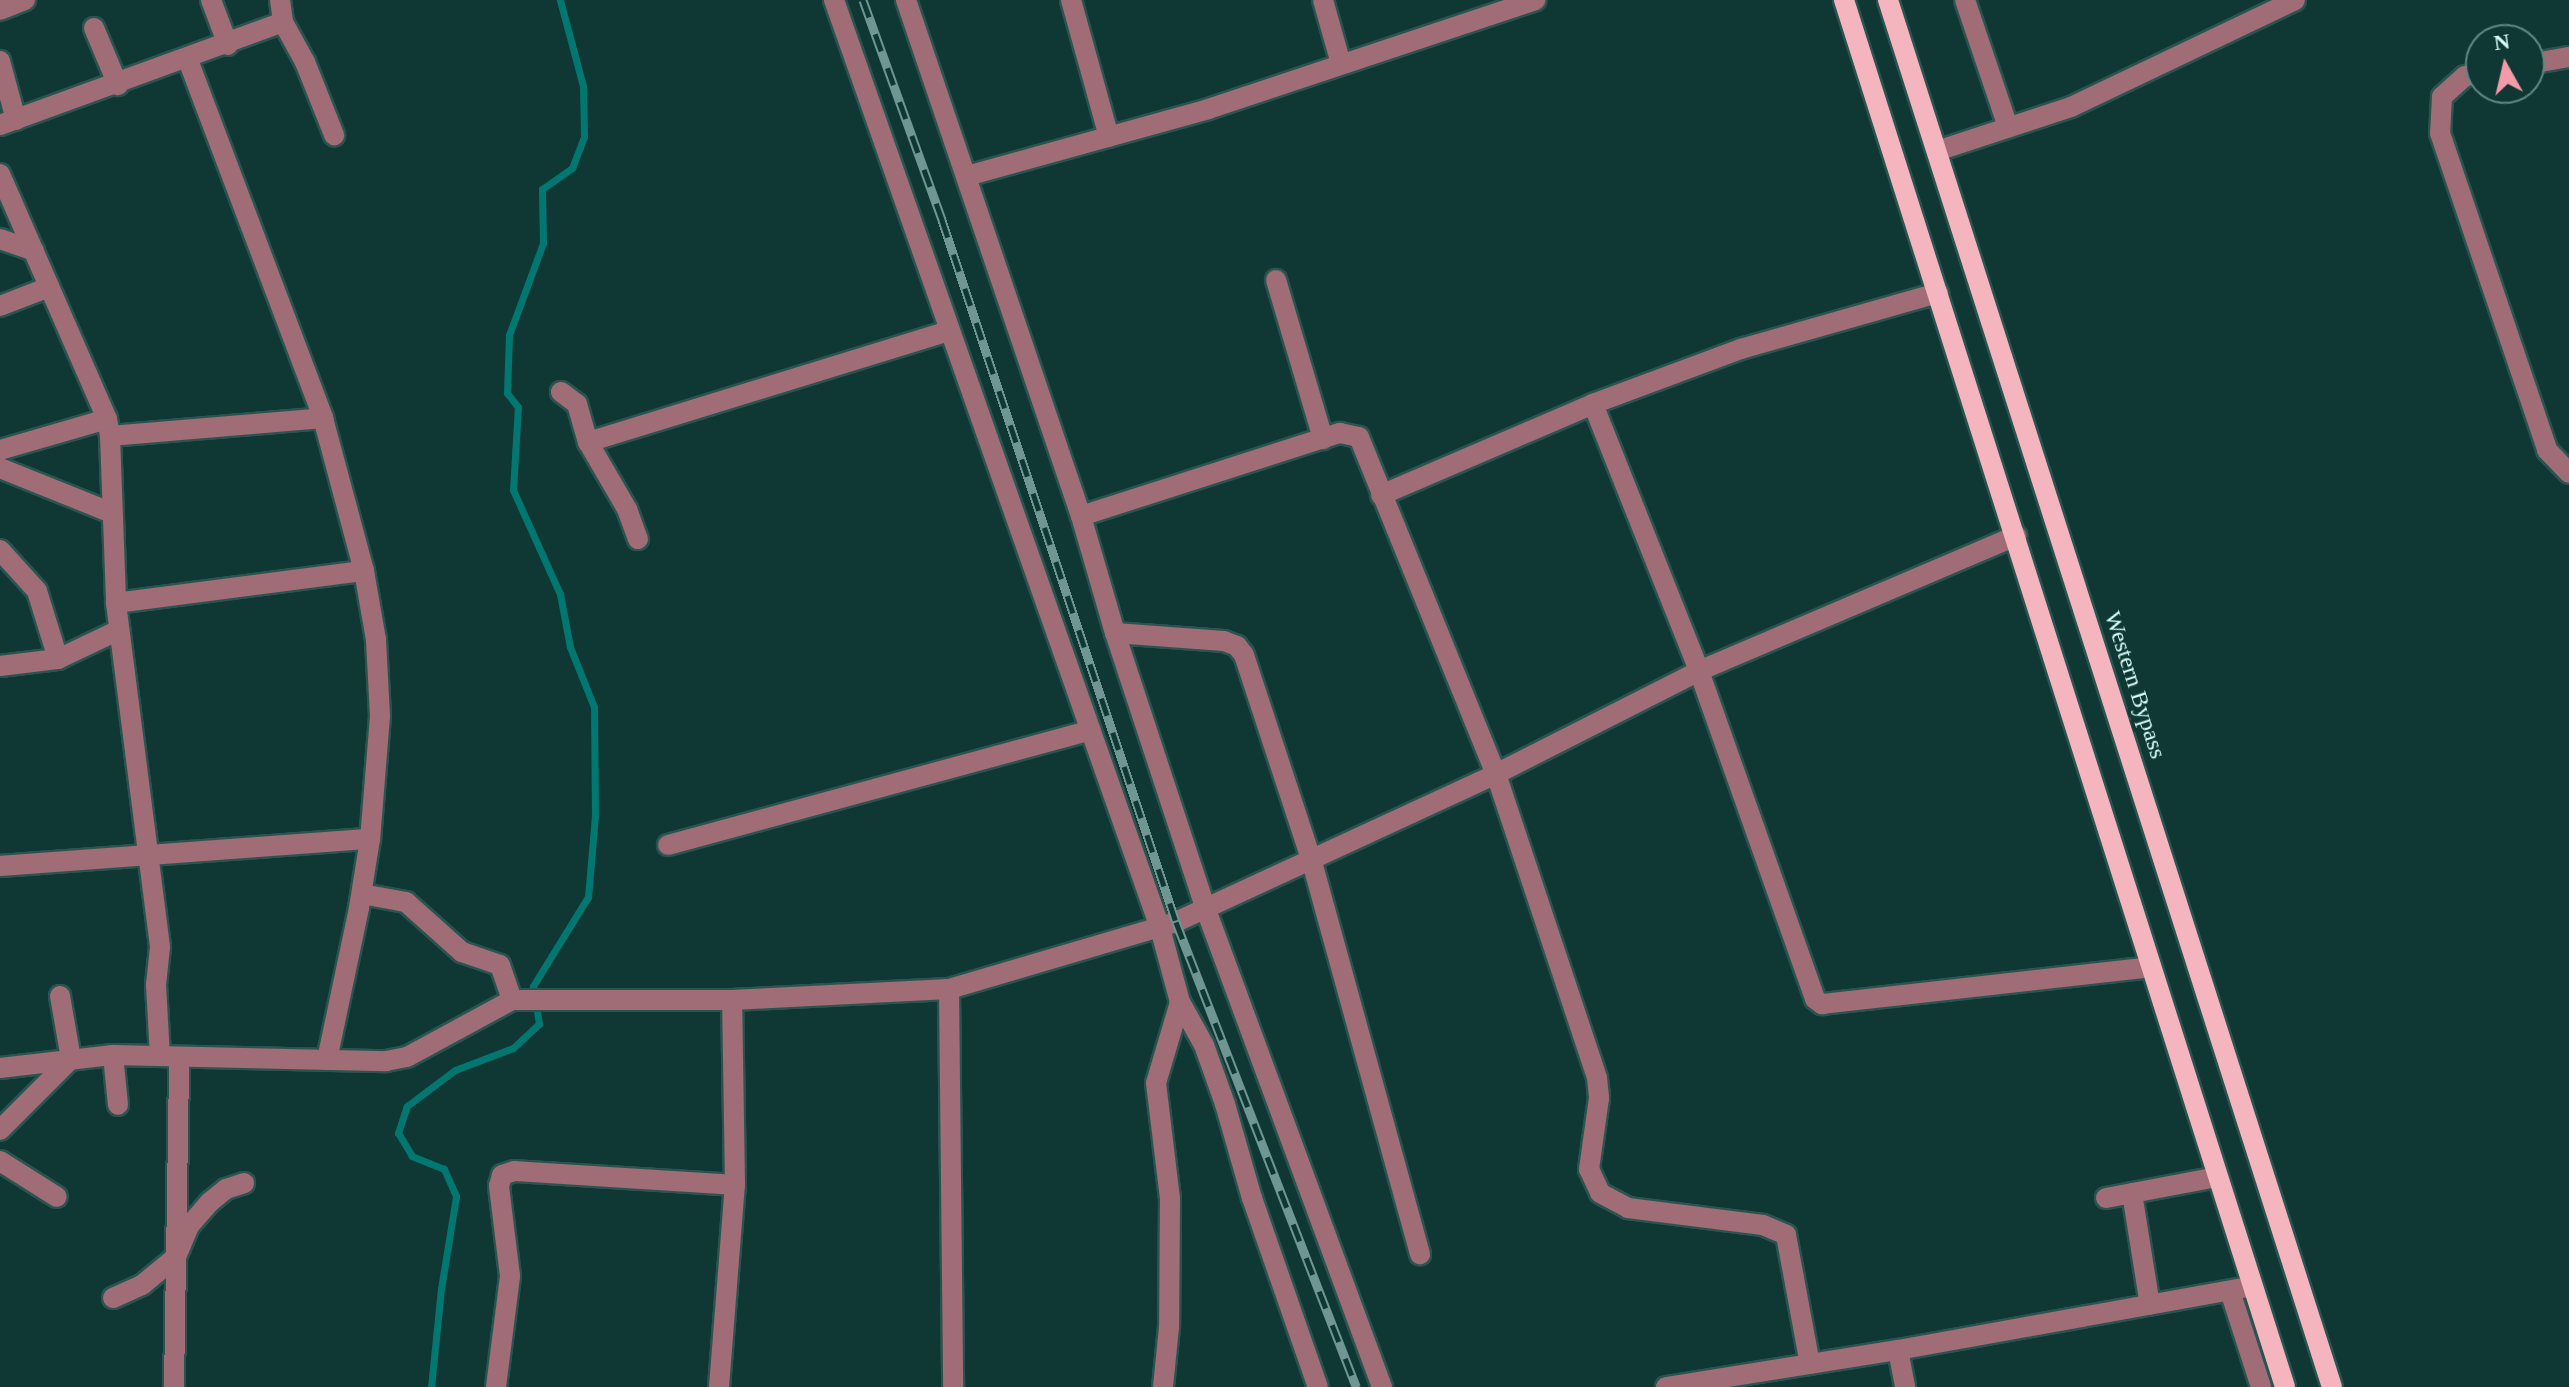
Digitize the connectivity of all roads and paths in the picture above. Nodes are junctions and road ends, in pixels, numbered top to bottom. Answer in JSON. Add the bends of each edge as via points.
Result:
{"nodes":[{"id":1,"x":25,"y":0,"type":"edge"},
{"id":2,"x":211,"y":0,"type":"edge"},
{"id":3,"x":280,"y":0,"type":"edge"},
{"id":4,"x":834,"y":0,"type":"edge"},
{"id":5,"x":906,"y":0,"type":"edge"},
{"id":6,"x":1071,"y":0,"type":"edge"},
{"id":7,"x":1323,"y":0,"type":"edge"},
{"id":8,"x":1535,"y":0,"type":"edge"},
{"id":9,"x":1844,"y":0,"type":"edge"},
{"id":10,"x":1888,"y":0,"type":"edge"},
{"id":11,"x":1965,"y":0,"type":"edge"},
{"id":12,"x":2295,"y":0,"type":"edge"},
{"id":13,"x":0,"y":10,"type":"edge"},
{"id":14,"x":283,"y":22,"type":"junction"},
{"id":15,"x":94,"y":28,"type":"dead end"},
{"id":16,"x":228,"y":45,"type":"junction"},
{"id":17,"x":2569,"y":57,"type":"edge"},
{"id":18,"x":188,"y":60,"type":"junction"},
{"id":19,"x":0,"y":61,"type":"edge"},
{"id":20,"x":2545,"y":61,"type":"edge"},
{"id":21,"x":1341,"y":64,"type":"junction"},
{"id":22,"x":2465,"y":76,"type":"edge"},
{"id":23,"x":118,"y":85,"type":"junction"},
{"id":24,"x":8,"y":122,"type":"edge"},
{"id":25,"x":2008,"y":127,"type":"junction"},
{"id":26,"x":334,"y":135,"type":"dead end"},
{"id":27,"x":1109,"y":137,"type":"junction"},
{"id":28,"x":1937,"y":151,"type":"junction"},
{"id":29,"x":0,"y":174,"type":"edge"},
{"id":30,"x":967,"y":176,"type":"junction"},
{"id":31,"x":0,"y":239,"type":"edge"},
{"id":32,"x":34,"y":251,"type":"junction"},
{"id":33,"x":1276,"y":280,"type":"dead end"},
{"id":34,"x":49,"y":287,"type":"junction"},
{"id":35,"x":1938,"y":293,"type":"junction"},
{"id":36,"x":0,"y":306,"type":"edge"},
{"id":37,"x":949,"y":331,"type":"junction"},
{"id":38,"x":561,"y":392,"type":"dead end"},
{"id":39,"x":1593,"y":404,"type":"junction"},
{"id":40,"x":323,"y":418,"type":"junction"},
{"id":41,"x":108,"y":427,"type":"junction"},
{"id":42,"x":1323,"y":439,"type":"junction"},
{"id":43,"x":588,"y":442,"type":"junction"},
{"id":44,"x":0,"y":450,"type":"edge"},
{"id":45,"x":0,"y":468,"type":"edge"},
{"id":46,"x":2569,"y":473,"type":"edge"},
{"id":47,"x":1381,"y":495,"type":"junction"},
{"id":48,"x":112,"y":513,"type":"junction"},
{"id":49,"x":1081,"y":516,"type":"junction"},
{"id":50,"x":2016,"y":536,"type":"junction"},
{"id":51,"x":638,"y":539,"type":"dead end"},
{"id":52,"x":0,"y":550,"type":"edge"},
{"id":53,"x":364,"y":571,"type":"junction"},
{"id":54,"x":116,"y":603,"type":"junction"},
{"id":55,"x":119,"y":630,"type":"junction"},
{"id":56,"x":1115,"y":633,"type":"junction"},
{"id":57,"x":58,"y":659,"type":"junction"},
{"id":58,"x":0,"y":666,"type":"edge"},
{"id":59,"x":1699,"y":671,"type":"junction"},
{"id":60,"x":1091,"y":730,"type":"junction"},
{"id":61,"x":1496,"y":774,"type":"junction"},
{"id":62,"x":370,"y":839,"type":"junction"},
{"id":63,"x":668,"y":845,"type":"dead end"},
{"id":64,"x":146,"y":854,"type":"junction"},
{"id":65,"x":1312,"y":862,"type":"junction"},
{"id":66,"x":0,"y":866,"type":"edge"},
{"id":67,"x":362,"y":894,"type":"junction"},
{"id":68,"x":1205,"y":907,"type":"junction"},
{"id":69,"x":1160,"y":928,"type":"junction"},
{"id":70,"x":2151,"y":967,"type":"junction"},
{"id":71,"x":949,"y":989,"type":"junction"},
{"id":72,"x":60,"y":996,"type":"dead end"},
{"id":73,"x":512,"y":1000,"type":"junction"},
{"id":74,"x":732,"y":1000,"type":"junction"},
{"id":75,"x":1180,"y":1002,"type":"junction"},
{"id":76,"x":113,"y":1055,"type":"junction"},
{"id":77,"x":170,"y":1057,"type":"junction"},
{"id":78,"x":71,"y":1059,"type":"junction"},
{"id":79,"x":327,"y":1060,"type":"junction"},
{"id":80,"x":0,"y":1068,"type":"edge"},
{"id":81,"x":118,"y":1105,"type":"dead end"},
{"id":82,"x":0,"y":1130,"type":"edge"},
{"id":83,"x":0,"y":1161,"type":"edge"},
{"id":84,"x":2217,"y":1177,"type":"junction"},
{"id":85,"x":244,"y":1183,"type":"dead end"},
{"id":86,"x":735,"y":1185,"type":"junction"},
{"id":87,"x":2132,"y":1193,"type":"junction"},
{"id":88,"x":57,"y":1197,"type":"dead end"},
{"id":89,"x":2106,"y":1198,"type":"dead end"},
{"id":90,"x":1420,"y":1254,"type":"dead end"},
{"id":91,"x":176,"y":1257,"type":"junction"},
{"id":92,"x":2252,"y":1286,"type":"junction"},
{"id":93,"x":2230,"y":1291,"type":"junction"},
{"id":94,"x":113,"y":1298,"type":"dead end"},
{"id":95,"x":2150,"y":1305,"type":"junction"},
{"id":96,"x":1898,"y":1350,"type":"junction"},
{"id":97,"x":1810,"y":1364,"type":"junction"},
{"id":98,"x":174,"y":1387,"type":"edge"},
{"id":99,"x":496,"y":1387,"type":"edge"},
{"id":100,"x":719,"y":1387,"type":"edge"},
{"id":101,"x":953,"y":1387,"type":"edge"},
{"id":102,"x":1163,"y":1387,"type":"edge"},
{"id":103,"x":1318,"y":1387,"type":"edge"},
{"id":104,"x":1382,"y":1387,"type":"edge"},
{"id":105,"x":1666,"y":1387,"type":"edge"},
{"id":106,"x":1905,"y":1387,"type":"edge"},
{"id":107,"x":2261,"y":1387,"type":"edge"},
{"id":108,"x":2285,"y":1387,"type":"edge"},
{"id":109,"x":2332,"y":1387,"type":"edge"}],
"edges":[{"from":1,"to":13,"type":"street"},
{"from":2,"to":16,"type":"street"},
{"from":3,"to":14,"type":"street"},
{"from":4,"to":37,"type":"street"},
{"from":5,"to":30,"type":"street"},
{"from":6,"to":27,"type":"street"},
{"from":7,"to":21,"type":"street"},
{"from":8,"to":21,"type":"street"},
{"from":9,"to":35,"type":"main road"},
{"from":10,"to":28,"type":"main road","name":"Western Bypass"},
{"from":11,"to":25,"type":"street"},
{"from":12,"to":25,"type":"street","via":[[2123,85]]},
{"from":14,"to":16,"type":"street"},
{"from":14,"to":26,"type":"street"},
{"from":15,"to":23,"type":"street"},
{"from":16,"to":18,"type":"street"},
{"from":17,"to":20,"type":"street"},
{"from":18,"to":23,"type":"street"},
{"from":18,"to":40,"type":"street"},
{"from":19,"to":24,"type":"street"},
{"from":21,"to":27,"type":"street"},
{"from":22,"to":46,"type":"street","via":[[2442,97],[2440,133],[2547,450]]},
{"from":23,"to":24,"type":"street"},
{"from":25,"to":28,"type":"street"},
{"from":27,"to":30,"type":"street"},
{"from":28,"to":109,"type":"main road","name":"Western Bypass"},
{"from":29,"to":32,"type":"street"},
{"from":30,"to":49,"type":"street"},
{"from":31,"to":32,"type":"street"},
{"from":32,"to":34,"type":"street"},
{"from":33,"to":42,"type":"street"},
{"from":34,"to":36,"type":"street"},
{"from":34,"to":41,"type":"street"},
{"from":35,"to":39,"type":"street","via":[[1741,349]]},
{"from":35,"to":50,"type":"main road"},
{"from":37,"to":43,"type":"street"},
{"from":37,"to":60,"type":"street"},
{"from":38,"to":43,"type":"street","via":[[577,404]]},
{"from":39,"to":47,"type":"street"},
{"from":39,"to":59,"type":"street"},
{"from":40,"to":41,"type":"street"},
{"from":40,"to":53,"type":"street"},
{"from":41,"to":44,"type":"street"},
{"from":41,"to":48,"type":"street"},
{"from":42,"to":47,"type":"street","via":[[1340,433],[1359,437]]},
{"from":42,"to":49,"type":"street"},
{"from":43,"to":51,"type":"street"},
{"from":45,"to":48,"type":"street"},
{"from":47,"to":61,"type":"street"},
{"from":48,"to":54,"type":"street"},
{"from":49,"to":56,"type":"street"},
{"from":50,"to":59,"type":"street"},
{"from":50,"to":70,"type":"main road"},
{"from":52,"to":57,"type":"street","via":[[37,591]]},
{"from":53,"to":54,"type":"street"},
{"from":53,"to":62,"type":"street","via":[[376,640],[380,716]]},
{"from":54,"to":55,"type":"street"},
{"from":55,"to":57,"type":"street"},
{"from":55,"to":64,"type":"street"},
{"from":56,"to":65,"type":"street","via":[[1237,646]]},
{"from":56,"to":68,"type":"street"},
{"from":57,"to":58,"type":"street"},
{"from":59,"to":61,"type":"street"},
{"from":59,"to":70,"type":"street","via":[[1811,989],[1822,1004]]},
{"from":60,"to":63,"type":"street"},
{"from":60,"to":69,"type":"street"},
{"from":61,"to":65,"type":"street"},
{"from":61,"to":97,"type":"street","via":[[1597,1078],[1589,1169],[1600,1193],[1628,1208],[1763,1225],[1786,1235]]},
{"from":62,"to":64,"type":"street"},
{"from":62,"to":67,"type":"street"},
{"from":64,"to":66,"type":"street"},
{"from":64,"to":77,"type":"street","via":[[160,947],[156,985]]},
{"from":65,"to":68,"type":"street"},
{"from":65,"to":90,"type":"street"},
{"from":67,"to":73,"type":"street","via":[[406,902],[462,952],[500,965]]},
{"from":67,"to":79,"type":"street"},
{"from":68,"to":69,"type":"street"},
{"from":68,"to":104,"type":"street"},
{"from":69,"to":71,"type":"street"},
{"from":69,"to":75,"type":"street"},
{"from":70,"to":84,"type":"main road"},
{"from":71,"to":74,"type":"street"},
{"from":71,"to":101,"type":"street"},
{"from":72,"to":78,"type":"street"},
{"from":73,"to":74,"type":"street"},
{"from":73,"to":79,"type":"street","via":[[407,1057]]},
{"from":74,"to":86,"type":"street"},
{"from":75,"to":102,"type":"street","via":[[1156,1083],[1170,1198]]},
{"from":75,"to":103,"type":"street","via":[[1204,1045]]},
{"from":76,"to":77,"type":"street"},
{"from":76,"to":78,"type":"street"},
{"from":76,"to":81,"type":"street"},
{"from":77,"to":79,"type":"street"},
{"from":77,"to":91,"type":"street"},
{"from":78,"to":80,"type":"street"},
{"from":78,"to":82,"type":"street"},
{"from":83,"to":88,"type":"street"},
{"from":84,"to":87,"type":"street"},
{"from":84,"to":92,"type":"main road"},
{"from":85,"to":91,"type":"street","via":[[210,1202],[189,1226]]},
{"from":86,"to":99,"type":"street","via":[[514,1171],[502,1175],[510,1276]]},
{"from":86,"to":100,"type":"street"},
{"from":87,"to":89,"type":"street"},
{"from":87,"to":95,"type":"street"},
{"from":91,"to":94,"type":"street","via":[[142,1285]]},
{"from":91,"to":98,"type":"street"},
{"from":92,"to":93,"type":"street"},
{"from":92,"to":108,"type":"main road"},
{"from":93,"to":95,"type":"street"},
{"from":93,"to":107,"type":"street"},
{"from":95,"to":96,"type":"street"},
{"from":96,"to":97,"type":"street"},
{"from":96,"to":106,"type":"street"},
{"from":97,"to":105,"type":"street"}]}
